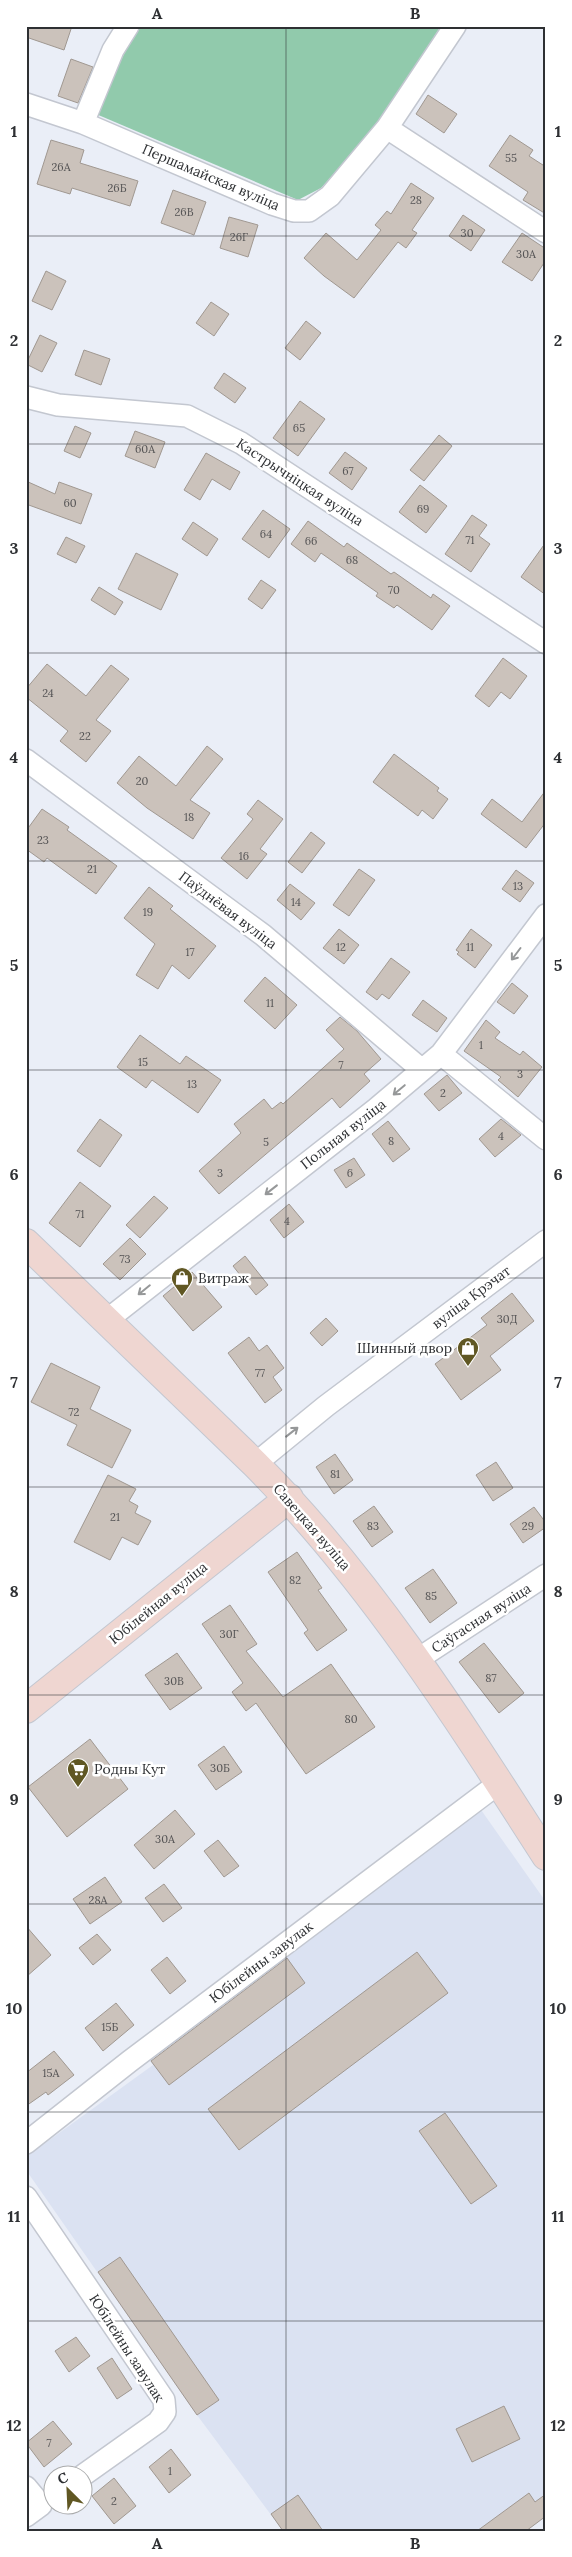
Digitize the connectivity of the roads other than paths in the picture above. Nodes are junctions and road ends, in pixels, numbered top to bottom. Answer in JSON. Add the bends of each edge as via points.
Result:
{"nodes":[{"id":1,"x":128,"y":26,"type":"edge"},
{"id":2,"x":454,"y":26,"type":"edge"},
{"id":3,"x":26,"y":104,"type":"edge"},
{"id":4,"x":83,"y":123,"type":"junction"},
{"id":5,"x":388,"y":128,"type":"junction"},
{"id":6,"x":546,"y":232,"type":"edge"},
{"id":7,"x":26,"y":397,"type":"edge"},
{"id":8,"x":546,"y":642,"type":"edge"},
{"id":9,"x":26,"y":760,"type":"edge"},
{"id":10,"x":546,"y":915,"type":"edge"},
{"id":11,"x":441,"y":1054,"type":"junction"},
{"id":12,"x":422,"y":1070,"type":"junction"},
{"id":13,"x":546,"y":1139,"type":"edge"},
{"id":14,"x":546,"y":1241,"type":"edge"},
{"id":15,"x":26,"y":1243,"type":"edge"},
{"id":16,"x":107,"y":1320,"type":"junction"},
{"id":17,"x":255,"y":1464,"type":"junction"},
{"id":18,"x":289,"y":1498,"type":"junction"},
{"id":19,"x":546,"y":1576,"type":"edge"},
{"id":20,"x":416,"y":1661,"type":"junction"},
{"id":21,"x":26,"y":1709,"type":"edge"},
{"id":22,"x":499,"y":1783,"type":"junction"},
{"id":23,"x":546,"y":1856,"type":"edge"},
{"id":24,"x":26,"y":2143,"type":"edge"},
{"id":25,"x":26,"y":2197,"type":"edge"},
{"id":26,"x":92,"y":2469,"type":"edge"},
{"id":27,"x":26,"y":2487,"type":"edge"},
{"id":28,"x":40,"y":2506,"type":"edge"}],
"edges":[{"from":1,"to":4,"type":"street","via":[[113,50]]},
{"from":2,"to":5,"type":"street","name":"Першамайская вуліца"},
{"from":3,"to":4,"type":"street","name":"Першамайская вуліца"},
{"from":4,"to":5,"type":"street","name":"Першамайская вуліца","via":[[294,212],[309,211],[330,196]]},
{"from":5,"to":6,"type":"street"},
{"from":7,"to":8,"type":"street","name":"Кастрычніцкая вуліца","via":[[58,405],[187,416],[241,443]]},
{"from":9,"to":12,"type":"street","name":"Паўднёвая вуліца","via":[[263,935]]},
{"from":10,"to":11,"type":"street","name":"Польная вуліца","one_way":true},
{"from":11,"to":12,"type":"street","name":"Польная вуліца"},
{"from":11,"to":13,"type":"street"},
{"from":12,"to":16,"type":"street","name":"Польная вуліца","one_way":true},
{"from":17,"to":14,"type":"street","name":"вуліца Крэчат","one_way":true,"via":[[326,1406]]},
{"from":15,"to":16,"type":"street","name":"Савецкая вуліца"},
{"from":16,"to":17,"type":"street","name":"Савецкая вуліца"},
{"from":17,"to":18,"type":"street","name":"Савецкая вуліца"},
{"from":18,"to":20,"type":"street","name":"Савецкая вуліца","via":[[338,1554]]},
{"from":18,"to":21,"type":"street","name":"Юбілейная вуліца"},
{"from":19,"to":20,"type":"street","name":"Саўгасная вуліца"},
{"from":20,"to":22,"type":"street","name":"Савецкая вуліца"},
{"from":22,"to":23,"type":"street","name":"Савецкая вуліца"},
{"from":22,"to":24,"type":"street","name":"Юбілейны завулак"},
{"from":25,"to":26,"type":"street","name":"Юбілейны завулак","via":[[164,2400],[165,2412],[158,2422]]},
{"from":27,"to":28,"type":"street"}]}
